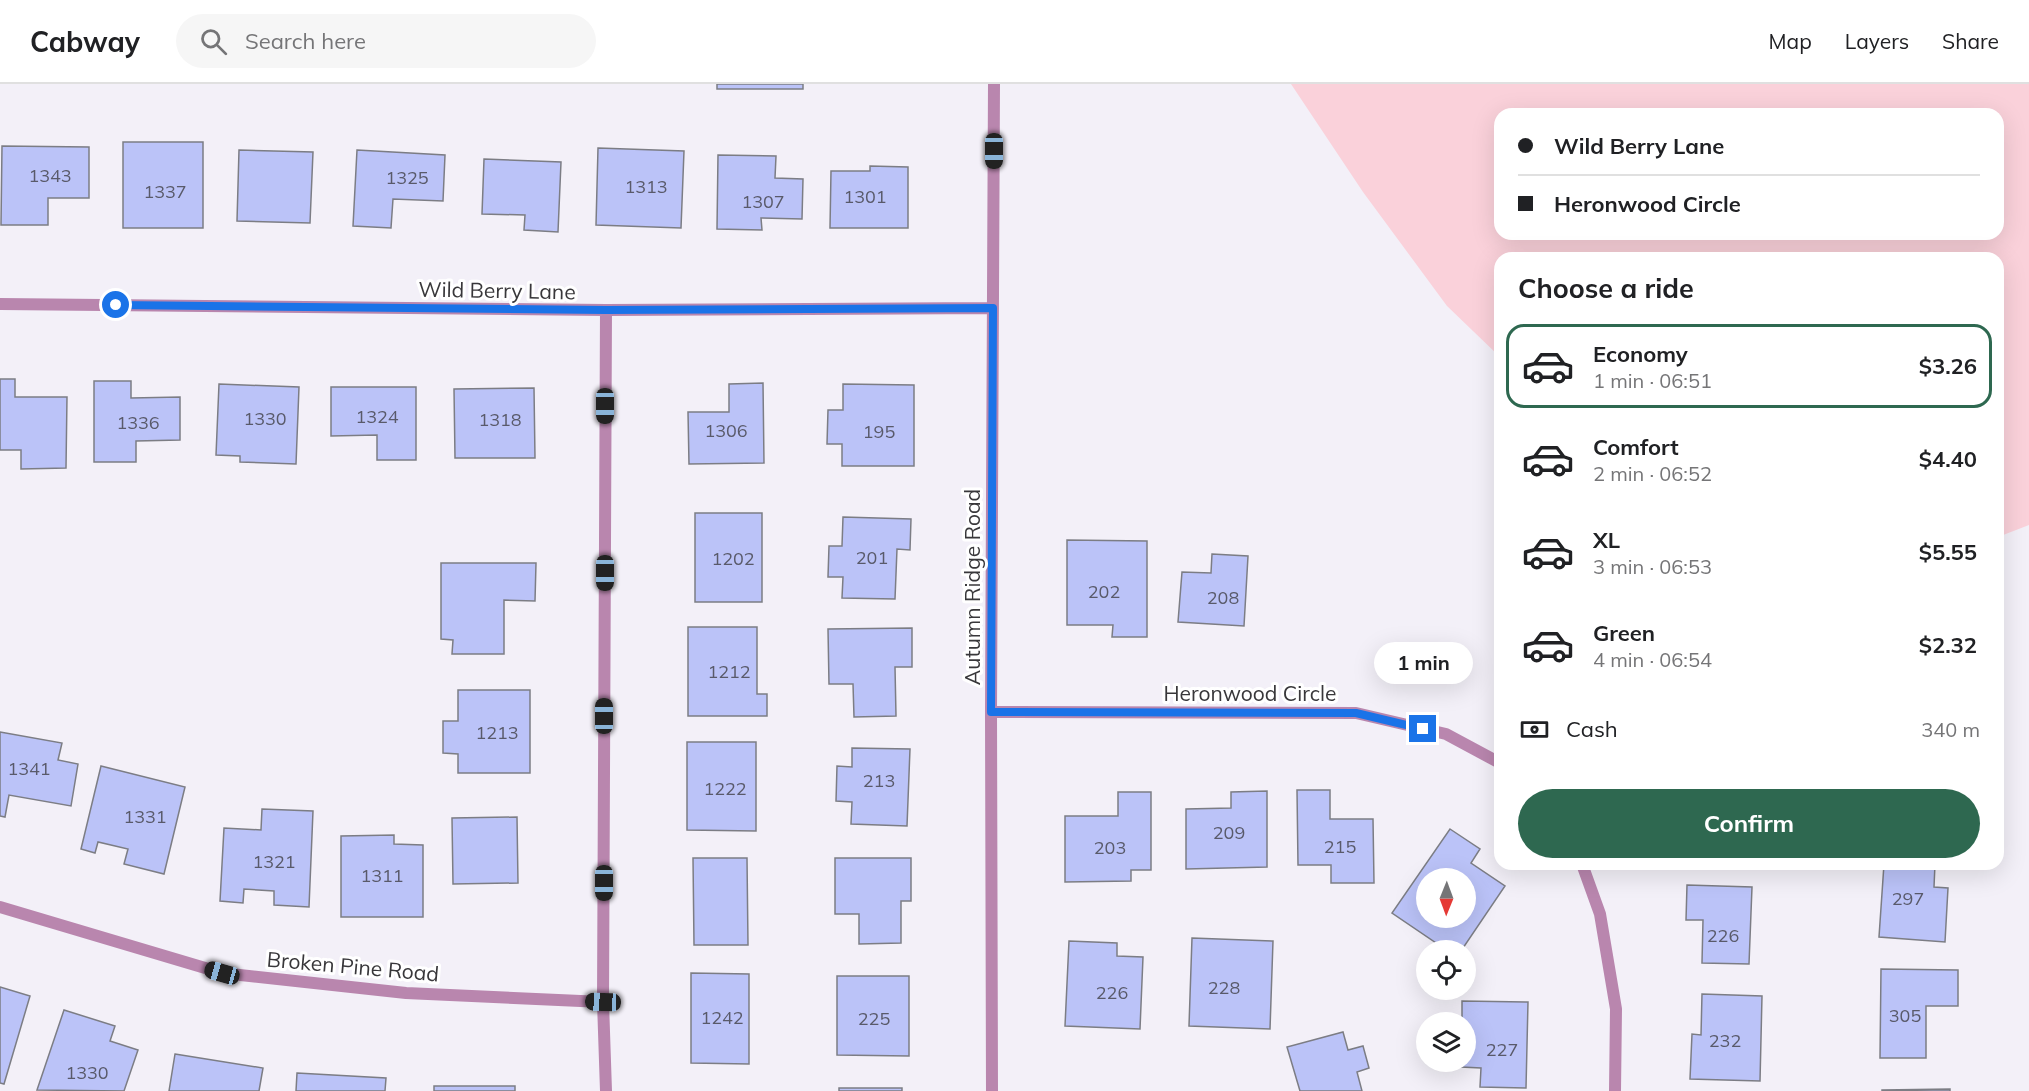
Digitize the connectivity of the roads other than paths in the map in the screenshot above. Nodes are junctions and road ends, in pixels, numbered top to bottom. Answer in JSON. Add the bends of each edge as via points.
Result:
{"nodes":[{"id":1,"x":994,"y":84,"type":"edge"},
{"id":2,"x":0,"y":304,"type":"edge"},
{"id":3,"x":993,"y":308,"type":"junction"},
{"id":4,"x":606,"y":310,"type":"junction"},
{"id":5,"x":991,"y":712,"type":"junction"},
{"id":6,"x":1494,"y":760,"type":"edge"},
{"id":7,"x":1584,"y":870,"type":"edge"},
{"id":8,"x":0,"y":907,"type":"edge"},
{"id":9,"x":603,"y":1002,"type":"junction"},
{"id":10,"x":606,"y":1091,"type":"edge"},
{"id":11,"x":992,"y":1091,"type":"edge"},
{"id":12,"x":1615,"y":1091,"type":"edge"}],
"edges":[{"from":1,"to":3,"type":"street","name":"Autumn Ridge Road"},
{"from":2,"to":4,"type":"street","name":"Wild Berry Lane"},
{"from":3,"to":4,"type":"street","name":"Wild Berry Lane"},
{"from":3,"to":5,"type":"street","name":"Autumn Ridge Road"},
{"from":4,"to":9,"type":"street"},
{"from":5,"to":6,"type":"street","name":"Heronwood Circle","via":[[1356,713],[1446,734]]},
{"from":5,"to":11,"type":"street","name":"Autumn Ridge Road"},
{"from":7,"to":12,"type":"street","via":[[1600,914],[1616,1009]]},
{"from":8,"to":9,"type":"street","name":"Broken Pine Road","via":[[222,973],[406,993]]},
{"from":9,"to":10,"type":"street"}]}
